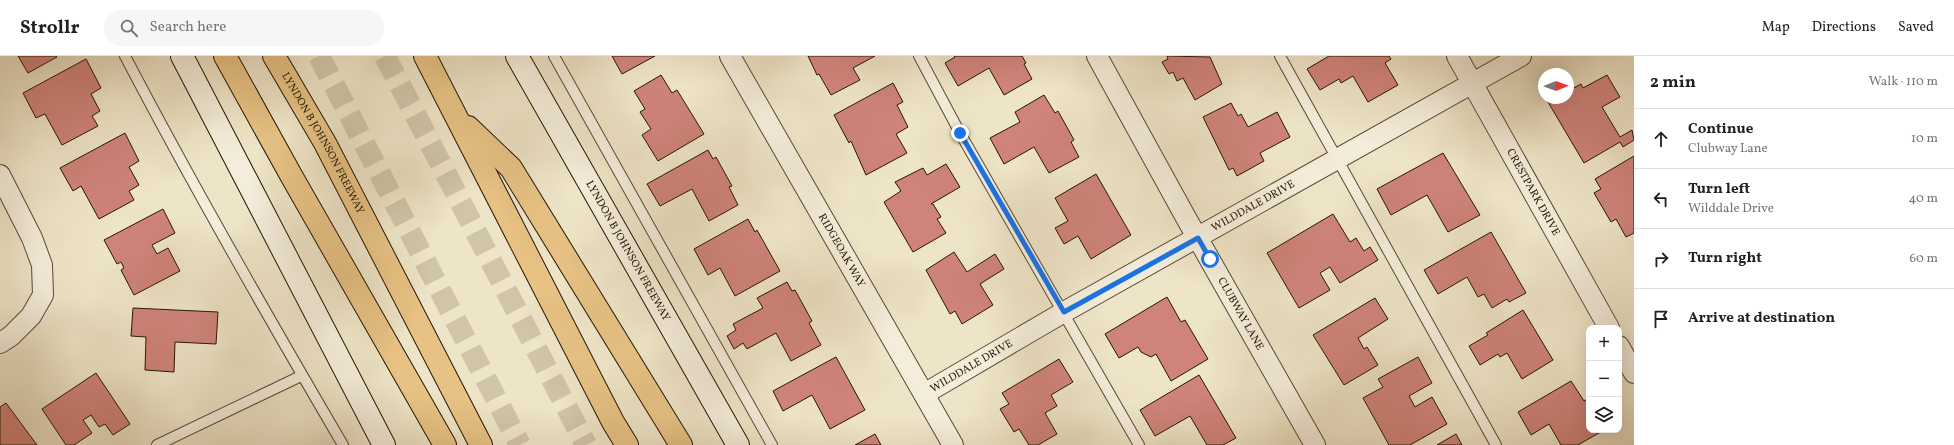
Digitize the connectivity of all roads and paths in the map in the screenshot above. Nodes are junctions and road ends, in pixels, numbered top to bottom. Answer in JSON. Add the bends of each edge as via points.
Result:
{"nodes":[{"id":1,"x":125,"y":56,"type":"edge"},
{"id":2,"x":182,"y":56,"type":"edge"},
{"id":3,"x":225,"y":56,"type":"edge"},
{"id":4,"x":274,"y":56,"type":"edge"},
{"id":5,"x":425,"y":56,"type":"edge"},
{"id":6,"x":517,"y":56,"type":"edge"},
{"id":7,"x":554,"y":56,"type":"edge"},
{"id":8,"x":730,"y":56,"type":"edge"},
{"id":9,"x":919,"y":56,"type":"edge"},
{"id":10,"x":1097,"y":56,"type":"edge"},
{"id":11,"x":1280,"y":56,"type":"edge"},
{"id":12,"x":1457,"y":56,"type":"edge"},
{"id":13,"x":1521,"y":56,"type":"edge"},
{"id":14,"x":1472,"y":84,"type":"junction"},
{"id":15,"x":457,"y":118,"type":"junction"},
{"id":16,"x":1337,"y":160,"type":"junction"},
{"id":17,"x":0,"y":175,"type":"edge"},
{"id":18,"x":1198,"y":238,"type":"junction"},
{"id":19,"x":1064,"y":312,"type":"junction"},
{"id":20,"x":1607,"y":325,"type":"edge"},
{"id":21,"x":0,"y":343,"type":"edge"},
{"id":22,"x":1622,"y":351,"type":"edge"},
{"id":23,"x":1634,"y":373,"type":"edge"},
{"id":24,"x":301,"y":376,"type":"junction"},
{"id":25,"x":924,"y":394,"type":"junction"},
{"id":26,"x":157,"y":445,"type":"edge"},
{"id":27,"x":343,"y":445,"type":"edge"},
{"id":28,"x":384,"y":445,"type":"edge"},
{"id":29,"x":444,"y":445,"type":"edge"},
{"id":30,"x":481,"y":445,"type":"edge"},
{"id":31,"x":627,"y":445,"type":"edge"},
{"id":32,"x":681,"y":445,"type":"edge"},
{"id":33,"x":738,"y":445,"type":"edge"},
{"id":34,"x":772,"y":445,"type":"edge"},
{"id":35,"x":953,"y":445,"type":"edge"},
{"id":36,"x":1139,"y":445,"type":"edge"},
{"id":37,"x":1315,"y":445,"type":"edge"},
{"id":38,"x":1496,"y":445,"type":"edge"}],
"edges":[{"from":1,"to":24,"type":"lane"},
{"from":2,"to":28,"type":"main road"},
{"from":3,"to":29,"type":"highway"},
{"from":4,"to":30,"type":"highway","name":"LYNDON B JOHNSON FREEWAY","via":[[325,143]]},
{"from":5,"to":15,"type":"highway"},
{"from":6,"to":33,"type":"main road","name":"LYNDON B JOHNSON FREEWAY"},
{"from":7,"to":34,"type":"lane"},
{"from":8,"to":25,"type":"street","name":"RIDGEOAK WAY"},
{"from":9,"to":19,"type":"lane","via":[[960,133]]},
{"from":10,"to":18,"type":"street","name":"CLUBWAY LANE"},
{"from":11,"to":16,"type":"lane"},
{"from":12,"to":14,"type":"street","name":"CRESTPARK DRIVE"},
{"from":13,"to":14,"type":"street","name":"WILDDALE DRIVE"},
{"from":14,"to":16,"type":"street","name":"WILDDALE DRIVE"},
{"from":14,"to":20,"type":"street","name":"CRESTPARK DRIVE"},
{"from":15,"to":31,"type":"highway"},
{"from":15,"to":32,"type":"highway","via":[[512,168]]},
{"from":16,"to":18,"type":"street","name":"WILDDALE DRIVE"},
{"from":16,"to":38,"type":"lane"},
{"from":17,"to":21,"type":"street","via":[[32,238],[42,265],[43,295],[31,316]]},
{"from":18,"to":19,"type":"street","name":"WILDDALE DRIVE"},
{"from":18,"to":37,"type":"street","name":"CLUBWAY LANE"},
{"from":19,"to":25,"type":"street","name":"WILDDALE DRIVE"},
{"from":19,"to":36,"type":"lane"},
{"from":22,"to":23,"type":"street"},
{"from":24,"to":26,"type":"lane"},
{"from":24,"to":27,"type":"lane"},
{"from":25,"to":35,"type":"street","name":"RIDGEOAK WAY"}]}
